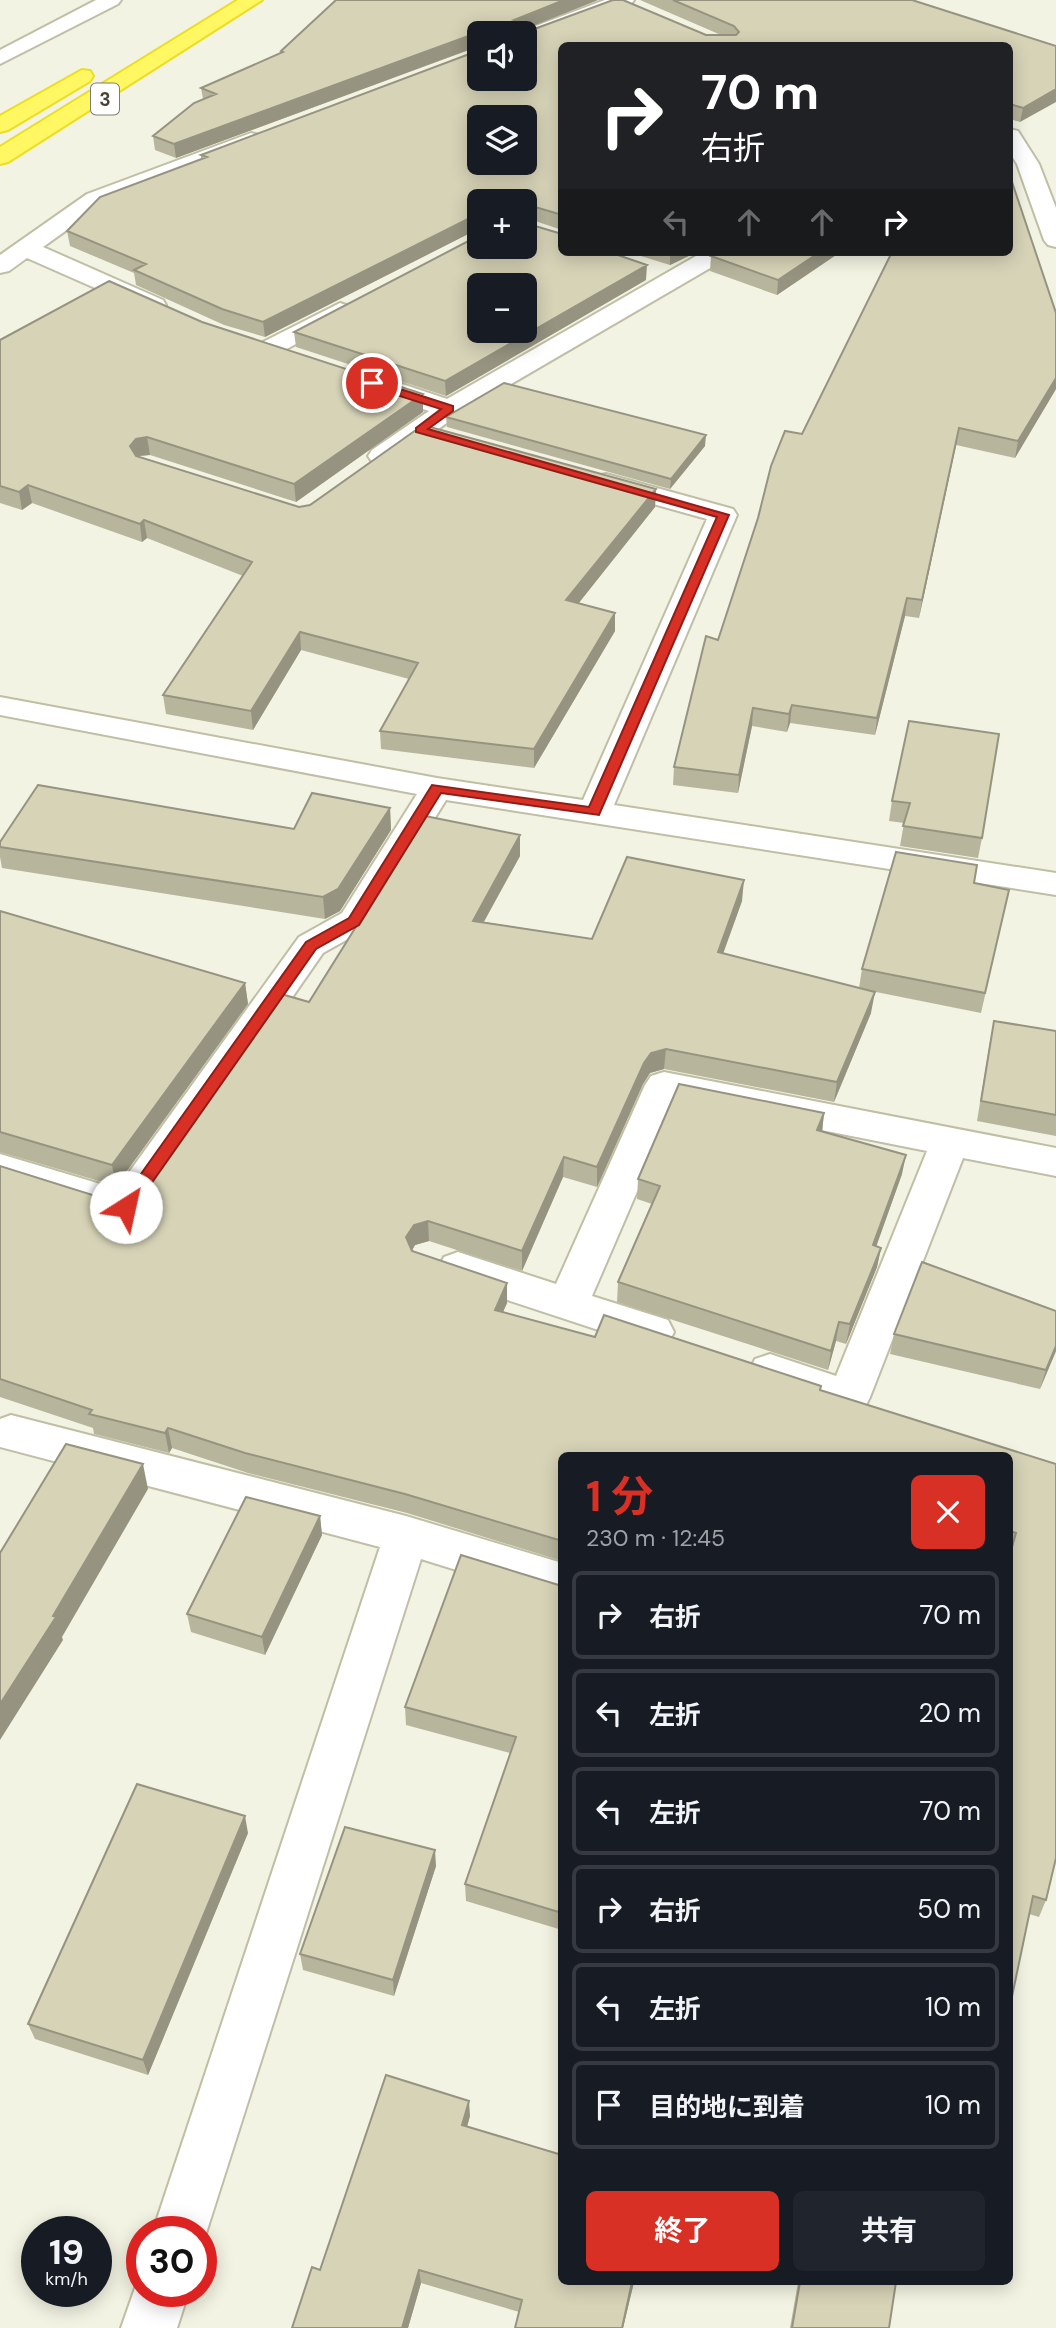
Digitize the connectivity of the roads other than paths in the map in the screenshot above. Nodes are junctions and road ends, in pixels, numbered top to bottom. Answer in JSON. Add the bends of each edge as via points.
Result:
{"nodes":[{"id":1,"x":111,"y":0,"type":"edge"},
{"id":2,"x":252,"y":0,"type":"edge"},
{"id":3,"x":559,"y":0,"type":"edge"},
{"id":4,"x":621,"y":1,"type":"edge"},
{"id":5,"x":596,"y":11,"type":"junction"},
{"id":6,"x":642,"y":12,"type":"edge"},
{"id":7,"x":210,"y":28,"type":"junction"},
{"id":8,"x":537,"y":33,"type":"edge"},
{"id":9,"x":0,"y":58,"type":"edge"},
{"id":10,"x":105,"y":62,"type":"dead end"},
{"id":11,"x":0,"y":125,"type":"edge"},
{"id":12,"x":274,"y":131,"type":"edge"},
{"id":13,"x":1013,"y":146,"type":"edge"},
{"id":14,"x":0,"y":157,"type":"edge"},
{"id":15,"x":1019,"y":166,"type":"edge"},
{"id":16,"x":0,"y":171,"type":"edge"},
{"id":17,"x":1056,"y":240,"type":"edge"},
{"id":18,"x":25,"y":248,"type":"junction"},
{"id":19,"x":713,"y":256,"type":"edge"},
{"id":20,"x":0,"y":266,"type":"edge"},
{"id":21,"x":648,"y":270,"type":"dead end"},
{"id":22,"x":674,"y":278,"type":"junction"},
{"id":23,"x":362,"y":299,"type":"edge"},
{"id":24,"x":176,"y":315,"type":"edge"},
{"id":25,"x":307,"y":362,"type":"edge"},
{"id":26,"x":345,"y":375,"type":"edge"},
{"id":27,"x":449,"y":409,"type":"junction"},
{"id":28,"x":419,"y":430,"type":"junction"},
{"id":29,"x":459,"y":441,"type":"edge"},
{"id":30,"x":365,"y":469,"type":"edge"},
{"id":31,"x":578,"y":474,"type":"edge"},
{"id":32,"x":0,"y":706,"type":"edge"},
{"id":33,"x":437,"y":788,"type":"junction"},
{"id":34,"x":594,"y":812,"type":"junction"},
{"id":35,"x":1056,"y":884,"type":"edge"},
{"id":36,"x":950,"y":1141,"type":"junction"},
{"id":37,"x":1056,"y":1162,"type":"edge"},
{"id":38,"x":0,"y":1168,"type":"edge"},
{"id":39,"x":430,"y":1259,"type":"edge"},
{"id":40,"x":568,"y":1304,"type":"junction"},
{"id":41,"x":683,"y":1342,"type":"edge"},
{"id":42,"x":734,"y":1359,"type":"edge"},
{"id":43,"x":10,"y":1433,"type":"dead end"},
{"id":44,"x":406,"y":1535,"type":"junction"},
{"id":45,"x":558,"y":1582,"type":"edge"},
{"id":46,"x":186,"y":2216,"type":"edge"},
{"id":47,"x":156,"y":2307,"type":"edge"},
{"id":48,"x":149,"y":2328,"type":"edge"}],
"edges":[{"from":1,"to":9,"type":"street"},
{"from":2,"to":7,"type":"highway","number":"3"},
{"from":3,"to":5,"type":"street"},
{"from":4,"to":5,"type":"street"},
{"from":4,"to":6,"type":"street"},
{"from":5,"to":8,"type":"street"},
{"from":7,"to":14,"type":"highway","number":"3"},
{"from":7,"to":16,"type":"highway","number":"3"},
{"from":10,"to":11,"type":"highway","number":"3"},
{"from":12,"to":18,"type":"street","via":[[95,199]]},
{"from":13,"to":15,"type":"street"},
{"from":15,"to":17,"type":"street"},
{"from":18,"to":20,"type":"street"},
{"from":18,"to":24,"type":"street"},
{"from":19,"to":22,"type":"street"},
{"from":21,"to":22,"type":"street"},
{"from":22,"to":27,"type":"street"},
{"from":23,"to":25,"type":"street","via":[[257,346]]},
{"from":26,"to":27,"type":"street"},
{"from":27,"to":28,"type":"street"},
{"from":28,"to":29,"type":"street"},
{"from":28,"to":30,"type":"street"},
{"from":31,"to":34,"type":"street","via":[[723,515]]},
{"from":32,"to":33,"type":"street"},
{"from":33,"to":34,"type":"street"},
{"from":33,"to":38,"type":"street","via":[[354,921],[311,945],[126,1207]]},
{"from":34,"to":35,"type":"street"},
{"from":36,"to":37,"type":"street"},
{"from":36,"to":40,"type":"street","via":[[664,1085]]},
{"from":36,"to":42,"type":"street","via":[[849,1397]]},
{"from":39,"to":40,"type":"street"},
{"from":40,"to":41,"type":"street"},
{"from":43,"to":44,"type":"street"},
{"from":44,"to":45,"type":"street"},
{"from":44,"to":46,"type":"street"},
{"from":47,"to":48,"type":"street"}]}
